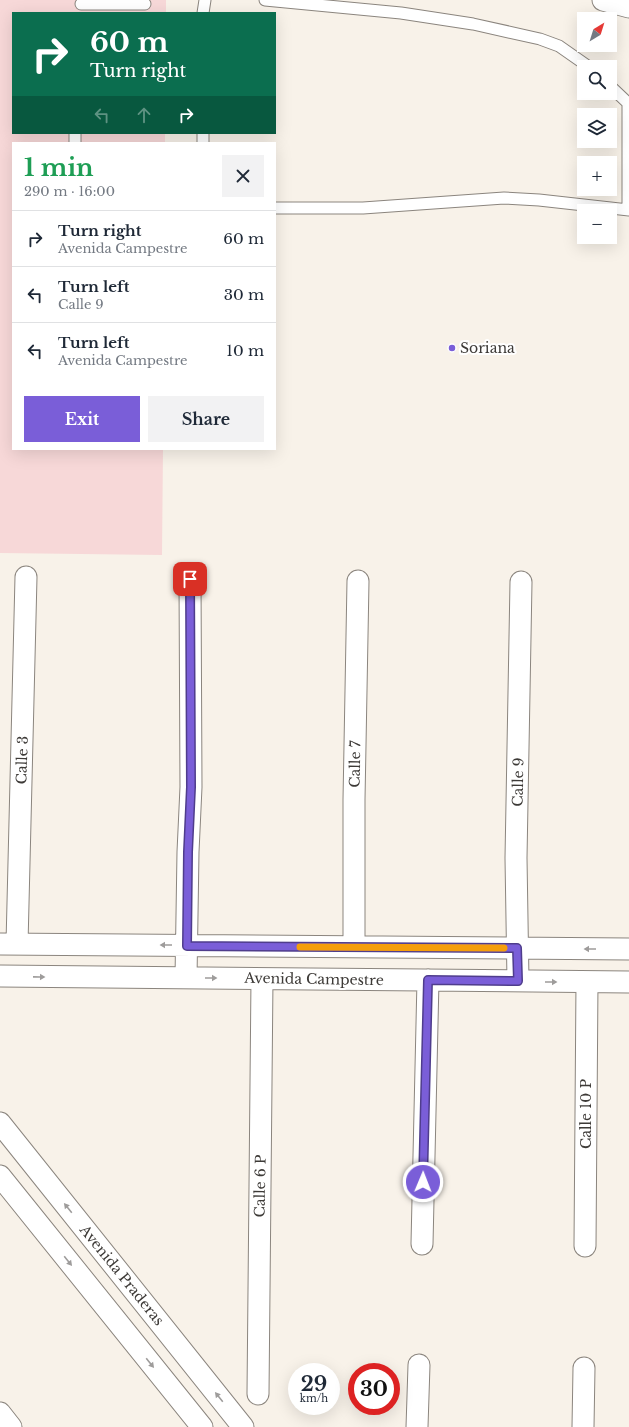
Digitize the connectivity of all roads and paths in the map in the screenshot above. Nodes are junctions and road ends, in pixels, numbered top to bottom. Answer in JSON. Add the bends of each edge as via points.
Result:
{"nodes":[{"id":1,"x":205,"y":0,"type":"edge"},
{"id":2,"x":265,"y":0,"type":"edge"},
{"id":3,"x":603,"y":0,"type":"edge"},
{"id":4,"x":626,"y":0,"type":"edge"},
{"id":5,"x":300,"y":1,"type":"edge"},
{"id":6,"x":629,"y":3,"type":"edge"},
{"id":7,"x":144,"y":4,"type":"dead end"},
{"id":8,"x":371,"y":5,"type":"edge"},
{"id":9,"x":81,"y":6,"type":"edge"},
{"id":10,"x":629,"y":7,"type":"edge"},
{"id":11,"x":203,"y":12,"type":"edge"},
{"id":12,"x":579,"y":60,"type":"edge"},
{"id":13,"x":617,"y":93,"type":"edge"},
{"id":14,"x":628,"y":103,"type":"edge"},
{"id":15,"x":276,"y":208,"type":"edge"},
{"id":16,"x":628,"y":210,"type":"edge"},
{"id":17,"x":26,"y":577,"type":"dead end"},
{"id":18,"x":190,"y":579,"type":"dead end"},
{"id":19,"x":358,"y":581,"type":"dead end"},
{"id":20,"x":521,"y":582,"type":"dead end"},
{"id":21,"x":8,"y":944,"type":"edge"},
{"id":22,"x":187,"y":946,"type":"junction"},
{"id":23,"x":354,"y":947,"type":"junction"},
{"id":24,"x":517,"y":948,"type":"junction"},
{"id":25,"x":629,"y":949,"type":"edge"},
{"id":26,"x":0,"y":976,"type":"edge"},
{"id":27,"x":186,"y":978,"type":"junction"},
{"id":28,"x":262,"y":979,"type":"junction"},
{"id":29,"x":428,"y":980,"type":"junction"},
{"id":30,"x":518,"y":981,"type":"junction"},
{"id":31,"x":587,"y":982,"type":"junction"},
{"id":32,"x":629,"y":982,"type":"edge"},
{"id":33,"x":0,"y":1123,"type":"edge"},
{"id":34,"x":0,"y":1176,"type":"edge"},
{"id":35,"x":422,"y":1244,"type":"dead end"},
{"id":36,"x":585,"y":1246,"type":"dead end"},
{"id":37,"x":419,"y":1365,"type":"dead end"},
{"id":38,"x":584,"y":1368,"type":"dead end"},
{"id":39,"x":258,"y":1394,"type":"dead end"},
{"id":40,"x":0,"y":1413,"type":"edge"},
{"id":41,"x":11,"y":1427,"type":"edge"},
{"id":42,"x":202,"y":1427,"type":"edge"},
{"id":43,"x":243,"y":1427,"type":"edge"},
{"id":44,"x":417,"y":1427,"type":"edge"},
{"id":45,"x":583,"y":1427,"type":"edge"}],
"edges":[{"from":1,"to":11,"type":"lane"},
{"from":2,"to":5,"type":"lane"},
{"from":3,"to":10,"type":"street"},
{"from":4,"to":6,"type":"street"},
{"from":5,"to":8,"type":"lane"},
{"from":7,"to":9,"type":"lane"},
{"from":8,"to":12,"type":"lane","via":[[540,39],[560,46]]},
{"from":13,"to":14,"type":"lane"},
{"from":14,"to":16,"type":"lane"},
{"from":15,"to":16,"type":"lane","via":[[363,208],[504,198]]},
{"from":17,"to":21,"type":"street","name":"Calle 3"},
{"from":18,"to":22,"type":"street","via":[[191,787]]},
{"from":19,"to":23,"type":"street","name":"Calle 7"},
{"from":20,"to":24,"type":"street","name":"Calle 9"},
{"from":22,"to":21,"type":"street","one_way":true},
{"from":22,"to":23,"type":"street"},
{"from":22,"to":27,"type":"street"},
{"from":23,"to":24,"type":"street"},
{"from":25,"to":24,"type":"street","one_way":true},
{"from":24,"to":30,"type":"street","name":"Calle 9"},
{"from":26,"to":27,"type":"street","name":"Avenida Campestre","one_way":true},
{"from":27,"to":28,"type":"street","name":"Avenida Campestre","one_way":true},
{"from":28,"to":29,"type":"street","name":"Avenida Campestre"},
{"from":28,"to":39,"type":"street","name":"Calle 6 P"},
{"from":29,"to":30,"type":"street","name":"Avenida Campestre"},
{"from":29,"to":35,"type":"street"},
{"from":30,"to":31,"type":"street","name":"Avenida Campestre","one_way":true},
{"from":31,"to":32,"type":"street","name":"Avenida Campestre"},
{"from":31,"to":36,"type":"street","name":"Calle 10 P"},
{"from":43,"to":33,"type":"street","name":"Avenida Praderas","one_way":true},
{"from":34,"to":42,"type":"street","one_way":true},
{"from":37,"to":44,"type":"street"},
{"from":38,"to":45,"type":"street"},
{"from":40,"to":41,"type":"street"}]}
